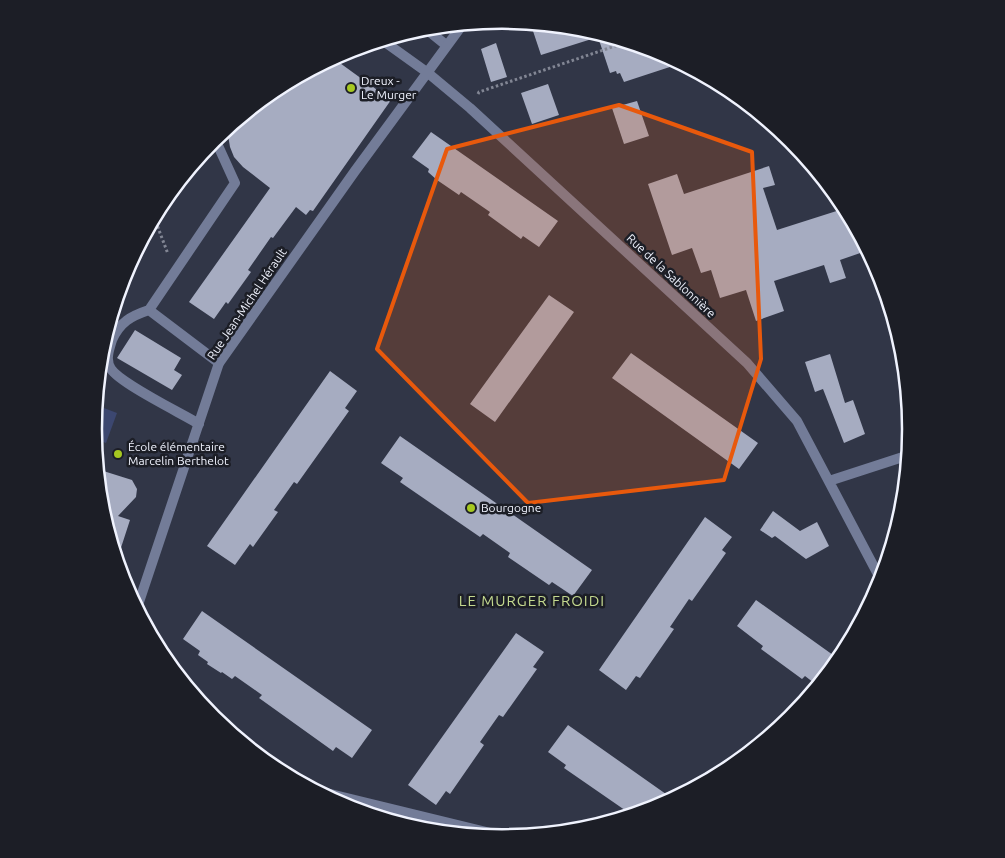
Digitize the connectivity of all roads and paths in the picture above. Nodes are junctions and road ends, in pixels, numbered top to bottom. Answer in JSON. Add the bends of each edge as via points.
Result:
{"nodes":[{"id":1,"x":457,"y":31,"type":"edge"},
{"id":2,"x":433,"y":35,"type":"edge"},
{"id":3,"x":389,"y":45,"type":"edge"},
{"id":4,"x":446,"y":45,"type":"junction"},
{"id":5,"x":617,"y":45,"type":"edge"},
{"id":6,"x":428,"y":73,"type":"junction"},
{"id":7,"x":470,"y":108,"type":"junction"},
{"id":8,"x":218,"y":147,"type":"edge"},
{"id":9,"x":158,"y":227,"type":"edge"},
{"id":10,"x":174,"y":272,"type":"junction"},
{"id":11,"x":149,"y":310,"type":"junction"},
{"id":12,"x":112,"y":340,"type":"edge"},
{"id":13,"x":109,"y":360,"type":"edge"},
{"id":14,"x":219,"y":363,"type":"junction"},
{"id":15,"x":199,"y":424,"type":"junction"},
{"id":16,"x":902,"y":457,"type":"edge"},
{"id":17,"x":829,"y":481,"type":"junction"},
{"id":18,"x":876,"y":571,"type":"edge"},
{"id":19,"x":140,"y":598,"type":"edge"},
{"id":20,"x":347,"y":798,"type":"edge"},
{"id":21,"x":464,"y":827,"type":"edge"}],
"edges":[{"from":1,"to":4,"type":"street","name":"Rue Jean-Michel Hérault"},
{"from":2,"to":4,"type":"street"},
{"from":3,"to":6,"type":"street","name":"Rue de la Sablonnière"},
{"from":4,"to":6,"type":"street","name":"Rue Jean-Michel Hérault"},
{"from":5,"to":7,"type":"path","via":[[479,92]]},
{"from":6,"to":7,"type":"street","name":"Rue de la Sablonnière"},
{"from":6,"to":14,"type":"street","name":"Rue Jean-Michel Hérault"},
{"from":7,"to":17,"type":"street","name":"Rue de la Sablonnière","via":[[747,364],[797,421]]},
{"from":8,"to":10,"type":"street","via":[[235,183]]},
{"from":9,"to":10,"type":"path"},
{"from":10,"to":11,"type":"street"},
{"from":11,"to":12,"type":"street","via":[[128,317]]},
{"from":11,"to":14,"type":"street"},
{"from":13,"to":15,"type":"street","via":[[111,369],[124,382]]},
{"from":14,"to":15,"type":"street","name":"Rue Jean-Michel Hérault"},
{"from":15,"to":19,"type":"street","name":"Rue Jean-Michel Hérault"},
{"from":16,"to":17,"type":"street"},
{"from":17,"to":18,"type":"street","name":"Rue de la Sablonnière"},
{"from":20,"to":21,"type":"street"}]}
